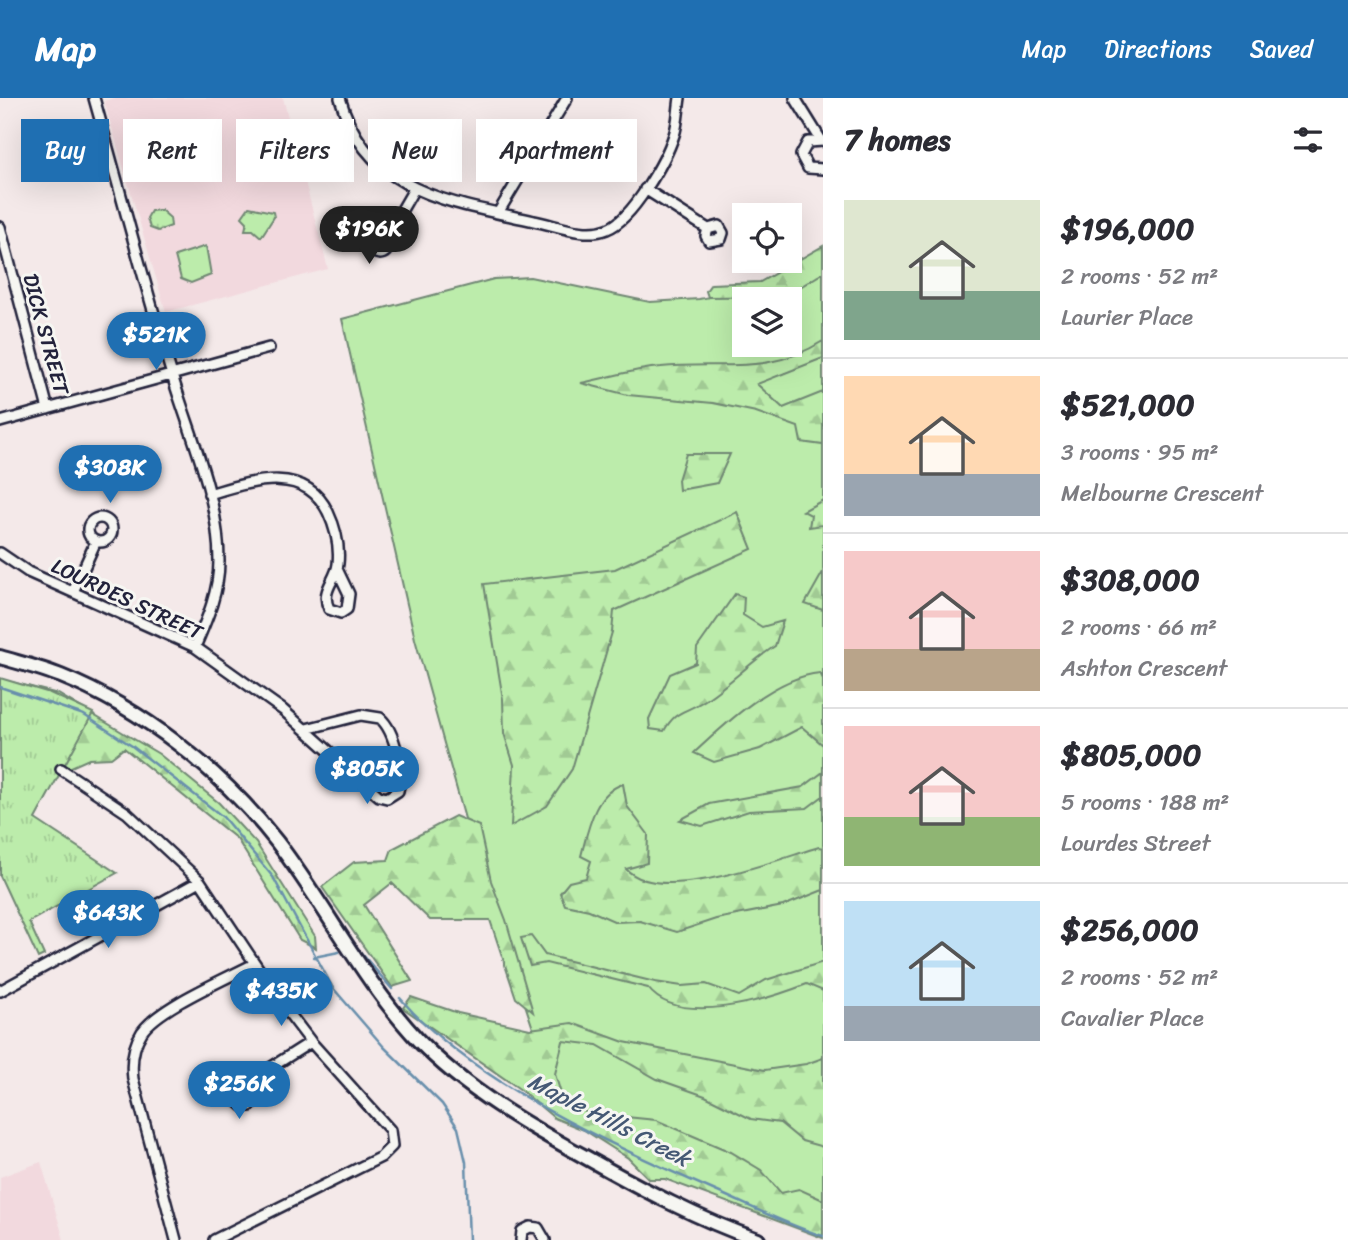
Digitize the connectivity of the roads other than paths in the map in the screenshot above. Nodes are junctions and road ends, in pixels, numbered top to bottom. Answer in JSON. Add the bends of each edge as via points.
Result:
{"nodes":[{"id":1,"x":94,"y":98,"type":"edge"},
{"id":2,"x":340,"y":98,"type":"edge"},
{"id":3,"x":567,"y":98,"type":"edge"},
{"id":4,"x":680,"y":98,"type":"edge"},
{"id":5,"x":795,"y":98,"type":"edge"},
{"id":6,"x":822,"y":141,"type":"edge"},
{"id":7,"x":823,"y":169,"type":"edge"},
{"id":8,"x":414,"y":189,"type":"junction"},
{"id":9,"x":645,"y":189,"type":"junction"},
{"id":10,"x":498,"y":213,"type":"junction"},
{"id":11,"x":0,"y":228,"type":"edge"},
{"id":12,"x":708,"y":229,"type":"dead end"},
{"id":13,"x":385,"y":239,"type":"dead end"},
{"id":14,"x":270,"y":348,"type":"dead end"},
{"id":15,"x":172,"y":374,"type":"junction"},
{"id":16,"x":48,"y":409,"type":"junction"},
{"id":17,"x":0,"y":422,"type":"edge"},
{"id":18,"x":209,"y":494,"type":"junction"},
{"id":19,"x":96,"y":541,"type":"dead end"},
{"id":20,"x":0,"y":552,"type":"edge"},
{"id":21,"x":337,"y":569,"type":"dead end"},
{"id":22,"x":73,"y":592,"type":"junction"},
{"id":23,"x":195,"y":647,"type":"junction"},
{"id":24,"x":0,"y":657,"type":"edge"},
{"id":25,"x":306,"y":729,"type":"junction"},
{"id":26,"x":61,"y":769,"type":"dead end"},
{"id":27,"x":201,"y":881,"type":"junction"},
{"id":28,"x":254,"y":964,"type":"junction"},
{"id":29,"x":0,"y":991,"type":"edge"},
{"id":30,"x":310,"y":1042,"type":"junction"},
{"id":31,"x":248,"y":1082,"type":"dead end"},
{"id":32,"x":176,"y":1240,"type":"edge"},
{"id":33,"x":214,"y":1240,"type":"edge"},
{"id":34,"x":522,"y":1240,"type":"edge"},
{"id":35,"x":545,"y":1240,"type":"edge"},
{"id":36,"x":758,"y":1240,"type":"edge"}],
"edges":[{"from":1,"to":15,"type":"street"},
{"from":2,"to":8,"type":"street","via":[[355,138],[373,161]]},
{"from":3,"to":10,"type":"street"},
{"from":4,"to":9,"type":"street","via":[[674,135]]},
{"from":5,"to":6,"type":"street"},
{"from":6,"to":7,"type":"street","via":[[808,142],[801,155],[808,168]]},
{"from":8,"to":10,"type":"street"},
{"from":8,"to":13,"type":"street"},
{"from":9,"to":10,"type":"street","via":[[617,224],[590,233]]},
{"from":9,"to":12,"type":"street"},
{"from":11,"to":16,"type":"street","name":"DICK STREET"},
{"from":14,"to":15,"type":"street"},
{"from":15,"to":16,"type":"street"},
{"from":15,"to":18,"type":"street"},
{"from":16,"to":17,"type":"street"},
{"from":18,"to":21,"type":"street","via":[[268,480],[304,485],[320,499],[332,521],[339,549]]},
{"from":18,"to":23,"type":"street","via":[[219,580]]},
{"from":19,"to":22,"type":"street"},
{"from":20,"to":22,"type":"street","name":"LOURDES STREET","via":[[28,572]]},
{"from":22,"to":23,"type":"street","name":"LOURDES STREET"},
{"from":23,"to":25,"type":"street","name":"LOURDES STREET"},
{"from":24,"to":36,"type":"main road","via":[[59,675],[95,692],[206,767],[276,841],[363,973],[419,1041],[476,1090],[523,1123],[654,1196]]},
{"from":25,"to":25,"type":"street","name":"LOURDES STREET","via":[[379,796],[387,798],[398,791],[401,774],[389,730],[380,718],[361,715]]},
{"from":26,"to":27,"type":"street","via":[[127,813]]},
{"from":27,"to":28,"type":"street"},
{"from":27,"to":29,"type":"street"},
{"from":28,"to":30,"type":"street"},
{"from":28,"to":32,"type":"street","via":[[163,1013],[144,1030],[133,1053],[132,1079]]},
{"from":30,"to":31,"type":"street"},
{"from":30,"to":33,"type":"street","via":[[390,1130],[392,1146],[381,1157]]},
{"from":34,"to":35,"type":"street","via":[[522,1231],[530,1227],[538,1228]]}]}
